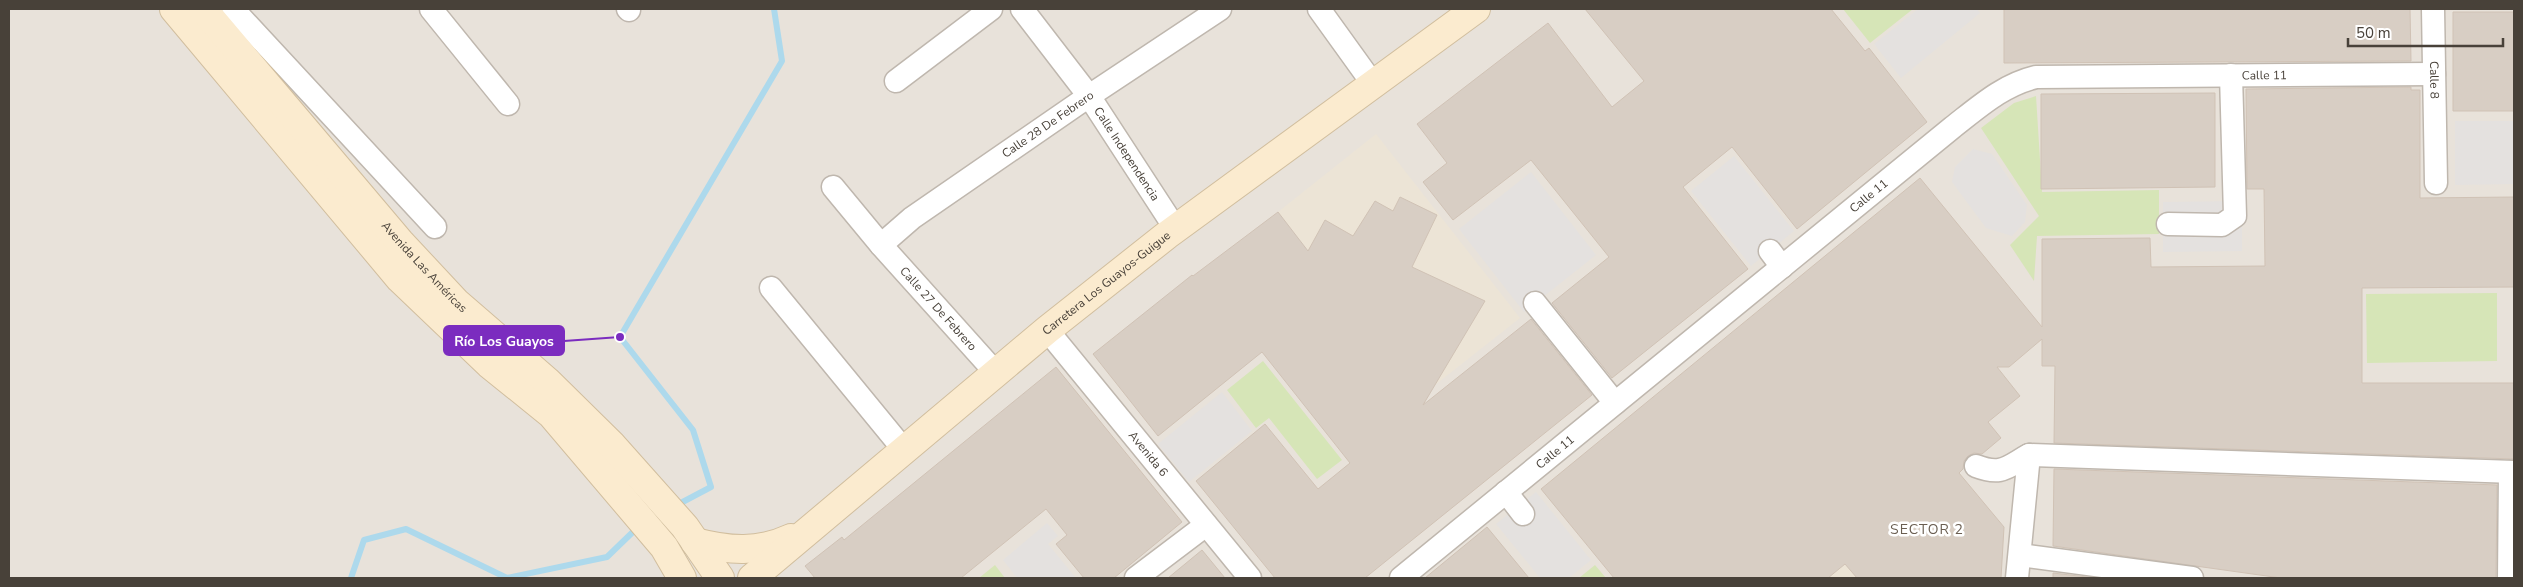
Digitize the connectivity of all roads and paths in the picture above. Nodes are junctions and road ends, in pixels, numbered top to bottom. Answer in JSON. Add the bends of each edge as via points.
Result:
{"nodes":[{"id":1,"x":174,"y":9,"type":"edge"},
{"id":2,"x":203,"y":9,"type":"edge"},
{"id":3,"x":233,"y":9,"type":"edge"},
{"id":4,"x":431,"y":9,"type":"edge"},
{"id":5,"x":991,"y":9,"type":"edge"},
{"id":6,"x":1022,"y":9,"type":"edge"},
{"id":7,"x":1220,"y":9,"type":"edge"},
{"id":8,"x":1319,"y":9,"type":"edge"},
{"id":9,"x":1476,"y":9,"type":"edge"},
{"id":10,"x":2433,"y":9,"type":"edge"},
{"id":11,"x":2434,"y":74,"type":"junction"},
{"id":12,"x":2232,"y":76,"type":"junction"},
{"id":13,"x":896,"y":81,"type":"dead end"},
{"id":14,"x":1374,"y":84,"type":"junction"},
{"id":15,"x":1089,"y":96,"type":"junction"},
{"id":16,"x":508,"y":104,"type":"dead end"},
{"id":17,"x":2436,"y":183,"type":"dead end"},
{"id":18,"x":833,"y":187,"type":"dead end"},
{"id":19,"x":2168,"y":224,"type":"dead end"},
{"id":20,"x":435,"y":227,"type":"dead end"},
{"id":21,"x":1176,"y":228,"type":"junction"},
{"id":22,"x":881,"y":245,"type":"junction"},
{"id":23,"x":771,"y":288,"type":"dead end"},
{"id":24,"x":1535,"y":303,"type":"dead end"},
{"id":25,"x":1047,"y":330,"type":"junction"},
{"id":26,"x":996,"y":373,"type":"junction"},
{"id":27,"x":1615,"y":403,"type":"junction"},
{"id":28,"x":904,"y":450,"type":"junction"},
{"id":29,"x":2029,"y":455,"type":"junction"},
{"id":30,"x":1976,"y":466,"type":"dead end"},
{"id":31,"x":2512,"y":472,"type":"edge"},
{"id":32,"x":1506,"y":492,"type":"junction"},
{"id":33,"x":1523,"y":514,"type":"dead end"},
{"id":34,"x":1206,"y":524,"type":"junction"},
{"id":35,"x":808,"y":530,"type":"junction"},
{"id":36,"x":690,"y":534,"type":"junction"},
{"id":37,"x":2020,"y":555,"type":"junction"},
{"id":38,"x":673,"y":566,"type":"edge"},
{"id":39,"x":720,"y":578,"type":"edge"},
{"id":40,"x":752,"y":578,"type":"edge"},
{"id":41,"x":782,"y":578,"type":"edge"},
{"id":42,"x":1136,"y":578,"type":"edge"},
{"id":43,"x":1250,"y":578,"type":"edge"},
{"id":44,"x":1401,"y":578,"type":"edge"},
{"id":45,"x":2017,"y":578,"type":"edge"},
{"id":46,"x":2192,"y":578,"type":"edge"},
{"id":47,"x":2509,"y":578,"type":"edge"}],
"edges":[{"from":1,"to":38,"type":"street","name":"Avenida Las Américas","via":[[400,279],[489,364],[551,414]]},
{"from":2,"to":36,"type":"street","name":"Avenida Las Américas","via":[[400,242],[456,302],[547,381],[612,445]]},
{"from":3,"to":20,"type":"street"},
{"from":4,"to":16,"type":"street"},
{"from":5,"to":13,"type":"street"},
{"from":6,"to":15,"type":"street","name":"Calle Independencia"},
{"from":7,"to":15,"type":"street","name":"Calle 28 De Febrero"},
{"from":8,"to":14,"type":"street"},
{"from":9,"to":14,"type":"street","name":"Carretera Los Guayos-Guigue"},
{"from":10,"to":11,"type":"street","name":"Calle 8"},
{"from":11,"to":12,"type":"street","name":"Calle 11"},
{"from":11,"to":17,"type":"street","name":"Calle 8"},
{"from":12,"to":19,"type":"street","via":[[2235,216],[2222,225]]},
{"from":12,"to":27,"type":"street","name":"Calle 11","via":[[2036,77],[2001,90],[1776,259]]},
{"from":14,"to":21,"type":"street","name":"Carretera Los Guayos-Guigue"},
{"from":15,"to":21,"type":"street","name":"Calle Independencia"},
{"from":15,"to":22,"type":"street","name":"Calle 28 De Febrero","via":[[912,218]]},
{"from":18,"to":22,"type":"street","name":"Calle 27 De Febrero"},
{"from":21,"to":25,"type":"street","name":"Carretera Los Guayos-Guigue"},
{"from":22,"to":26,"type":"street","name":"Calle 27 De Febrero"},
{"from":23,"to":28,"type":"street"},
{"from":24,"to":27,"type":"street"},
{"from":25,"to":26,"type":"street","name":"Carretera Los Guayos-Guigue"},
{"from":25,"to":34,"type":"street","name":"Avenida 6","via":[[1169,468]]},
{"from":26,"to":28,"type":"street","name":"Carretera Los Guayos-Guigue"},
{"from":27,"to":32,"type":"street","name":"Calle 11"},
{"from":28,"to":35,"type":"street","name":"Carretera Los Guayos-Guigue"},
{"from":29,"to":30,"type":"street","via":[[1998,471],[1991,472]]},
{"from":29,"to":31,"type":"street"},
{"from":29,"to":37,"type":"street"},
{"from":31,"to":47,"type":"street"},
{"from":32,"to":33,"type":"street"},
{"from":32,"to":44,"type":"street","name":"Calle 11"},
{"from":34,"to":42,"type":"street"},
{"from":34,"to":43,"type":"street","name":"Avenida 6"},
{"from":35,"to":36,"type":"street","via":[[768,548],[746,551]]},
{"from":35,"to":40,"type":"street","name":"Carretera Los Guayos-Guigue"},
{"from":35,"to":41,"type":"street"},
{"from":36,"to":39,"type":"street","name":"Avenida Las Américas"},
{"from":37,"to":45,"type":"street"},
{"from":37,"to":46,"type":"street"}]}
